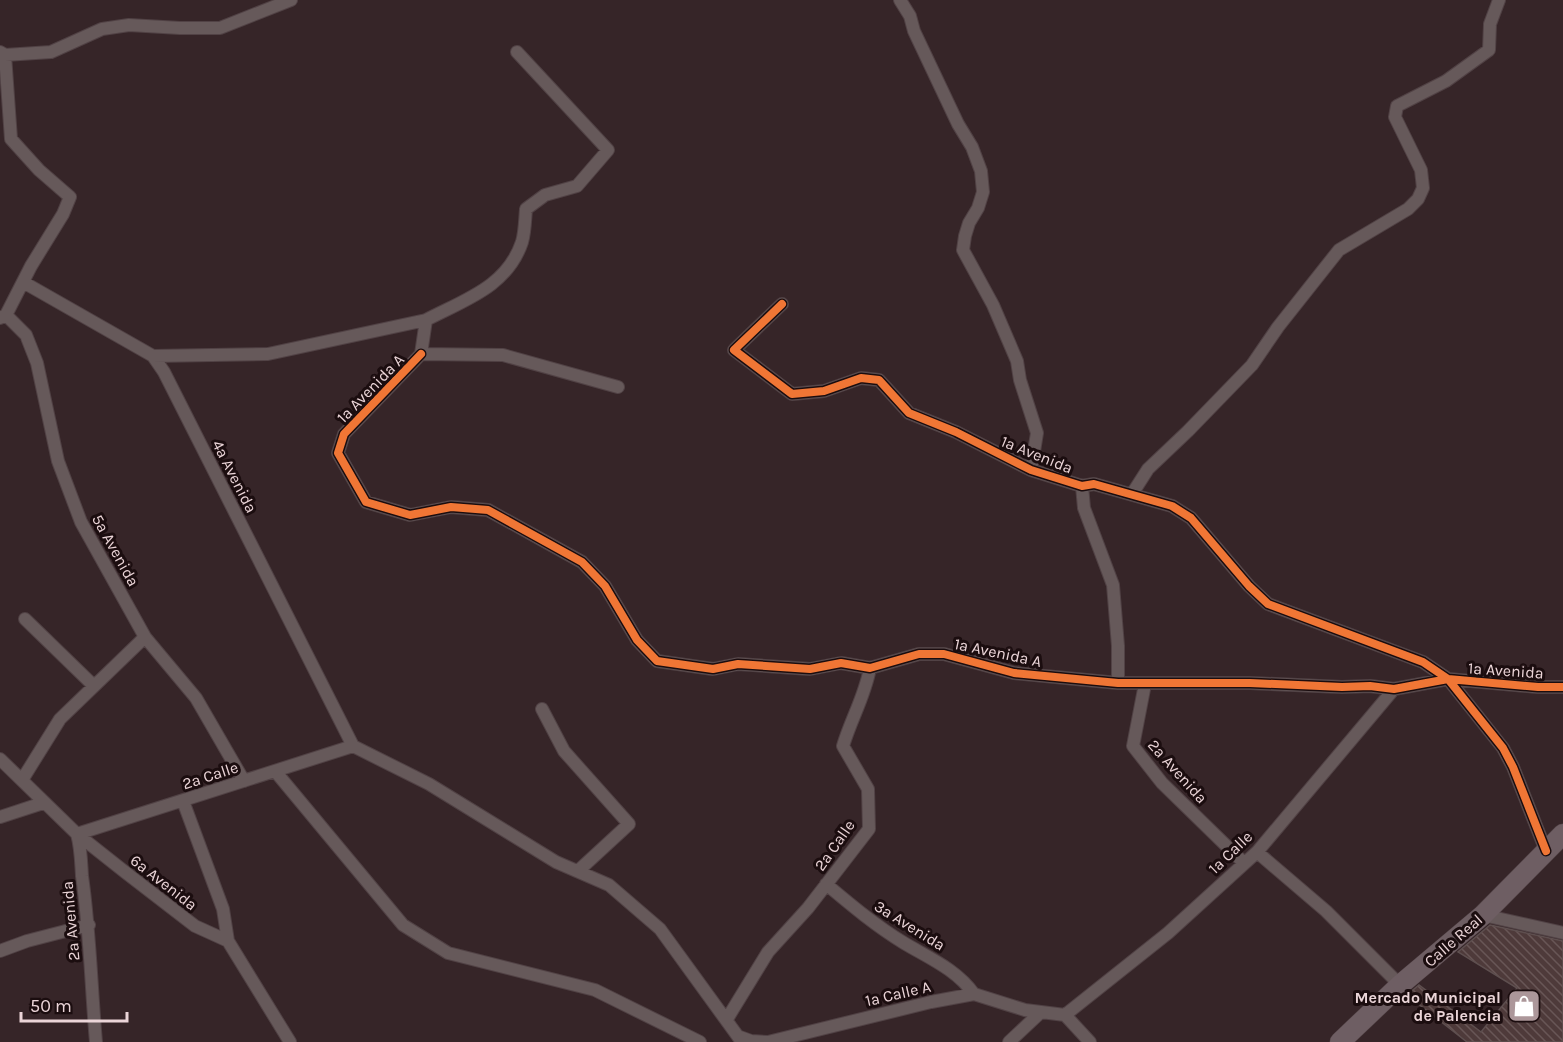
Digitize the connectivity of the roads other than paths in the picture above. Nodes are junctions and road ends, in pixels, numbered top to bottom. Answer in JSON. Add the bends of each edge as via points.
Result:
{"nodes":[{"id":1,"x":291,"y":0,"type":"edge"},
{"id":2,"x":900,"y":0,"type":"edge"},
{"id":3,"x":1498,"y":0,"type":"edge"},
{"id":4,"x":517,"y":52,"type":"dead end"},
{"id":5,"x":2,"y":54,"type":"edge"},
{"id":6,"x":23,"y":282,"type":"junction"},
{"id":7,"x":782,"y":304,"type":"dead end"},
{"id":8,"x":3,"y":317,"type":"edge"},
{"id":9,"x":426,"y":320,"type":"junction"},
{"id":10,"x":420,"y":354,"type":"junction"},
{"id":11,"x":153,"y":356,"type":"junction"},
{"id":12,"x":618,"y":387,"type":"dead end"},
{"id":13,"x":1030,"y":470,"type":"junction"},
{"id":14,"x":1082,"y":486,"type":"junction"},
{"id":15,"x":1132,"y":494,"type":"junction"},
{"id":16,"x":25,"y":619,"type":"dead end"},
{"id":17,"x":146,"y":637,"type":"junction"},
{"id":18,"x":870,"y":668,"type":"junction"},
{"id":19,"x":1448,"y":679,"type":"junction"},
{"id":20,"x":1118,"y":683,"type":"junction"},
{"id":21,"x":1145,"y":684,"type":"junction"},
{"id":22,"x":94,"y":686,"type":"junction"},
{"id":23,"x":1563,"y":687,"type":"edge"},
{"id":24,"x":1394,"y":690,"type":"junction"},
{"id":25,"x":542,"y":709,"type":"dead end"},
{"id":26,"x":353,"y":746,"type":"junction"},
{"id":27,"x":0,"y":759,"type":"edge"},
{"id":28,"x":275,"y":771,"type":"junction"},
{"id":29,"x":22,"y":780,"type":"junction"},
{"id":30,"x":244,"y":781,"type":"junction"},
{"id":31,"x":183,"y":801,"type":"junction"},
{"id":32,"x":43,"y":803,"type":"junction"},
{"id":33,"x":0,"y":818,"type":"edge"},
{"id":34,"x":77,"y":834,"type":"junction"},
{"id":35,"x":1563,"y":834,"type":"edge"},
{"id":36,"x":1546,"y":851,"type":"junction"},
{"id":37,"x":1257,"y":852,"type":"junction"},
{"id":38,"x":1244,"y":863,"type":"junction"},
{"id":39,"x":578,"y":871,"type":"junction"},
{"id":40,"x":826,"y":884,"type":"junction"},
{"id":41,"x":1483,"y":915,"type":"junction"},
{"id":42,"x":89,"y":925,"type":"junction"},
{"id":43,"x":1563,"y":933,"type":"edge"},
{"id":44,"x":228,"y":941,"type":"junction"},
{"id":45,"x":0,"y":951,"type":"edge"},
{"id":46,"x":1400,"y":985,"type":"junction"},
{"id":47,"x":974,"y":994,"type":"junction"},
{"id":48,"x":1041,"y":1012,"type":"junction"},
{"id":49,"x":1065,"y":1015,"type":"junction"},
{"id":50,"x":727,"y":1019,"type":"junction"},
{"id":51,"x":741,"y":1039,"type":"edge"},
{"id":52,"x":96,"y":1042,"type":"edge"},
{"id":53,"x":290,"y":1042,"type":"edge"},
{"id":54,"x":700,"y":1042,"type":"edge"},
{"id":55,"x":1009,"y":1042,"type":"edge"},
{"id":56,"x":1090,"y":1042,"type":"edge"},
{"id":57,"x":1340,"y":1042,"type":"edge"}],
"edges":[{"from":1,"to":5,"type":"street","via":[[220,28],[102,29],[51,52]]},
{"from":2,"to":13,"type":"street","via":[[981,171],[983,192],[969,223],[963,250],[1017,361],[1037,433]]},
{"from":3,"to":15,"type":"street","via":[[1490,24],[1489,50],[1446,81],[1397,106],[1395,117],[1421,170],[1423,188],[1418,199],[1339,250],[1252,365],[1148,469]]},
{"from":4,"to":9,"type":"street","via":[[608,150],[577,186],[545,195],[526,209],[522,242],[509,267],[488,289]]},
{"from":5,"to":6,"type":"street","via":[[11,139],[70,197]]},
{"from":6,"to":8,"type":"street"},
{"from":6,"to":11,"type":"street","name":"4a Avenida"},
{"from":7,"to":13,"type":"street","name":"1a Avenida","via":[[734,350],[792,394],[824,391],[861,378],[879,380],[909,413]]},
{"from":8,"to":17,"type":"street","name":"5a Avenida","via":[[26,335],[37,363],[58,461],[81,522]]},
{"from":9,"to":10,"type":"street"},
{"from":9,"to":11,"type":"street","via":[[268,354]]},
{"from":10,"to":12,"type":"street","via":[[503,355]]},
{"from":10,"to":18,"type":"street","name":"1a Avenida A","via":[[344,434],[338,453],[366,502],[410,515],[451,507],[488,510],[582,562],[606,586],[637,640],[657,661],[713,669],[738,664],[810,669],[841,663]]},
{"from":11,"to":26,"type":"street","name":"4a Avenida"},
{"from":13,"to":14,"type":"street","name":"1a Avenida"},
{"from":14,"to":15,"type":"street","name":"1a Avenida","via":[[1094,484]]},
{"from":14,"to":20,"type":"street","via":[[1084,508],[1113,585]]},
{"from":15,"to":19,"type":"street","name":"1a Avenida","via":[[1172,506],[1191,518],[1268,604],[1423,662]]},
{"from":16,"to":22,"type":"street"},
{"from":17,"to":22,"type":"street"},
{"from":17,"to":30,"type":"street","name":"5a Avenida","via":[[196,699]]},
{"from":18,"to":20,"type":"street","name":"1a Avenida A","via":[[919,654],[944,654],[1014,673]]},
{"from":18,"to":40,"type":"street","name":"2a Calle","via":[[866,690],[843,746],[868,789],[869,829]]},
{"from":19,"to":23,"type":"street","name":"1a Avenida"},
{"from":19,"to":24,"type":"street","name":"1a Avenida A"},
{"from":19,"to":36,"type":"street","name":"1a Avenida","via":[[1503,748]]},
{"from":20,"to":21,"type":"street","name":"1a Avenida A"},
{"from":21,"to":24,"type":"street","name":"1a Avenida A","via":[[1250,683]]},
{"from":21,"to":38,"type":"street","name":"2a Avenida","via":[[1133,746],[1162,783]]},
{"from":22,"to":29,"type":"street","via":[[60,718]]},
{"from":24,"to":37,"type":"street","name":"1a Calle"},
{"from":25,"to":39,"type":"street","via":[[564,751],[629,824]]},
{"from":26,"to":28,"type":"street","name":"2a Calle"},
{"from":26,"to":39,"type":"street","via":[[429,784],[556,862]]},
{"from":27,"to":29,"type":"street","name":"6a Avenida"},
{"from":28,"to":30,"type":"street","name":"2a Calle"},
{"from":28,"to":54,"type":"street","via":[[403,925],[448,953],[595,990]]},
{"from":29,"to":32,"type":"street","name":"6a Avenida"},
{"from":30,"to":31,"type":"street","name":"2a Calle"},
{"from":31,"to":34,"type":"street","name":"2a Calle"},
{"from":31,"to":44,"type":"street","via":[[223,909]]},
{"from":32,"to":33,"type":"street"},
{"from":32,"to":34,"type":"street","name":"6a Avenida"},
{"from":34,"to":42,"type":"street","name":"2a Avenida"},
{"from":34,"to":44,"type":"street","name":"6a Avenida","via":[[195,926]]},
{"from":35,"to":36,"type":"main road","name":"Calle Real"},
{"from":36,"to":41,"type":"main road","name":"Calle Real"},
{"from":37,"to":38,"type":"street","name":"1a Calle"},
{"from":37,"to":46,"type":"street","via":[[1326,911]]},
{"from":38,"to":49,"type":"street","name":"1a Calle","via":[[1168,933]]},
{"from":39,"to":50,"type":"street","via":[[609,885],[660,929]]},
{"from":40,"to":47,"type":"street","name":"3a Avenida","via":[[868,919],[936,960]]},
{"from":40,"to":50,"type":"street","name":"2a Calle","via":[[768,952]]},
{"from":41,"to":43,"type":"street"},
{"from":41,"to":46,"type":"main road","name":"Calle Real"},
{"from":42,"to":45,"type":"street"},
{"from":42,"to":52,"type":"street","name":"2a Avenida"},
{"from":44,"to":53,"type":"street"},
{"from":46,"to":57,"type":"main road","name":"Calle Real"},
{"from":47,"to":48,"type":"street","name":"1a Calle A"},
{"from":47,"to":51,"type":"street","name":"1a Calle A","via":[[768,1042]]},
{"from":48,"to":49,"type":"street","name":"1a Calle A"},
{"from":48,"to":55,"type":"street"},
{"from":49,"to":56,"type":"street"},
{"from":50,"to":51,"type":"street"}]}
